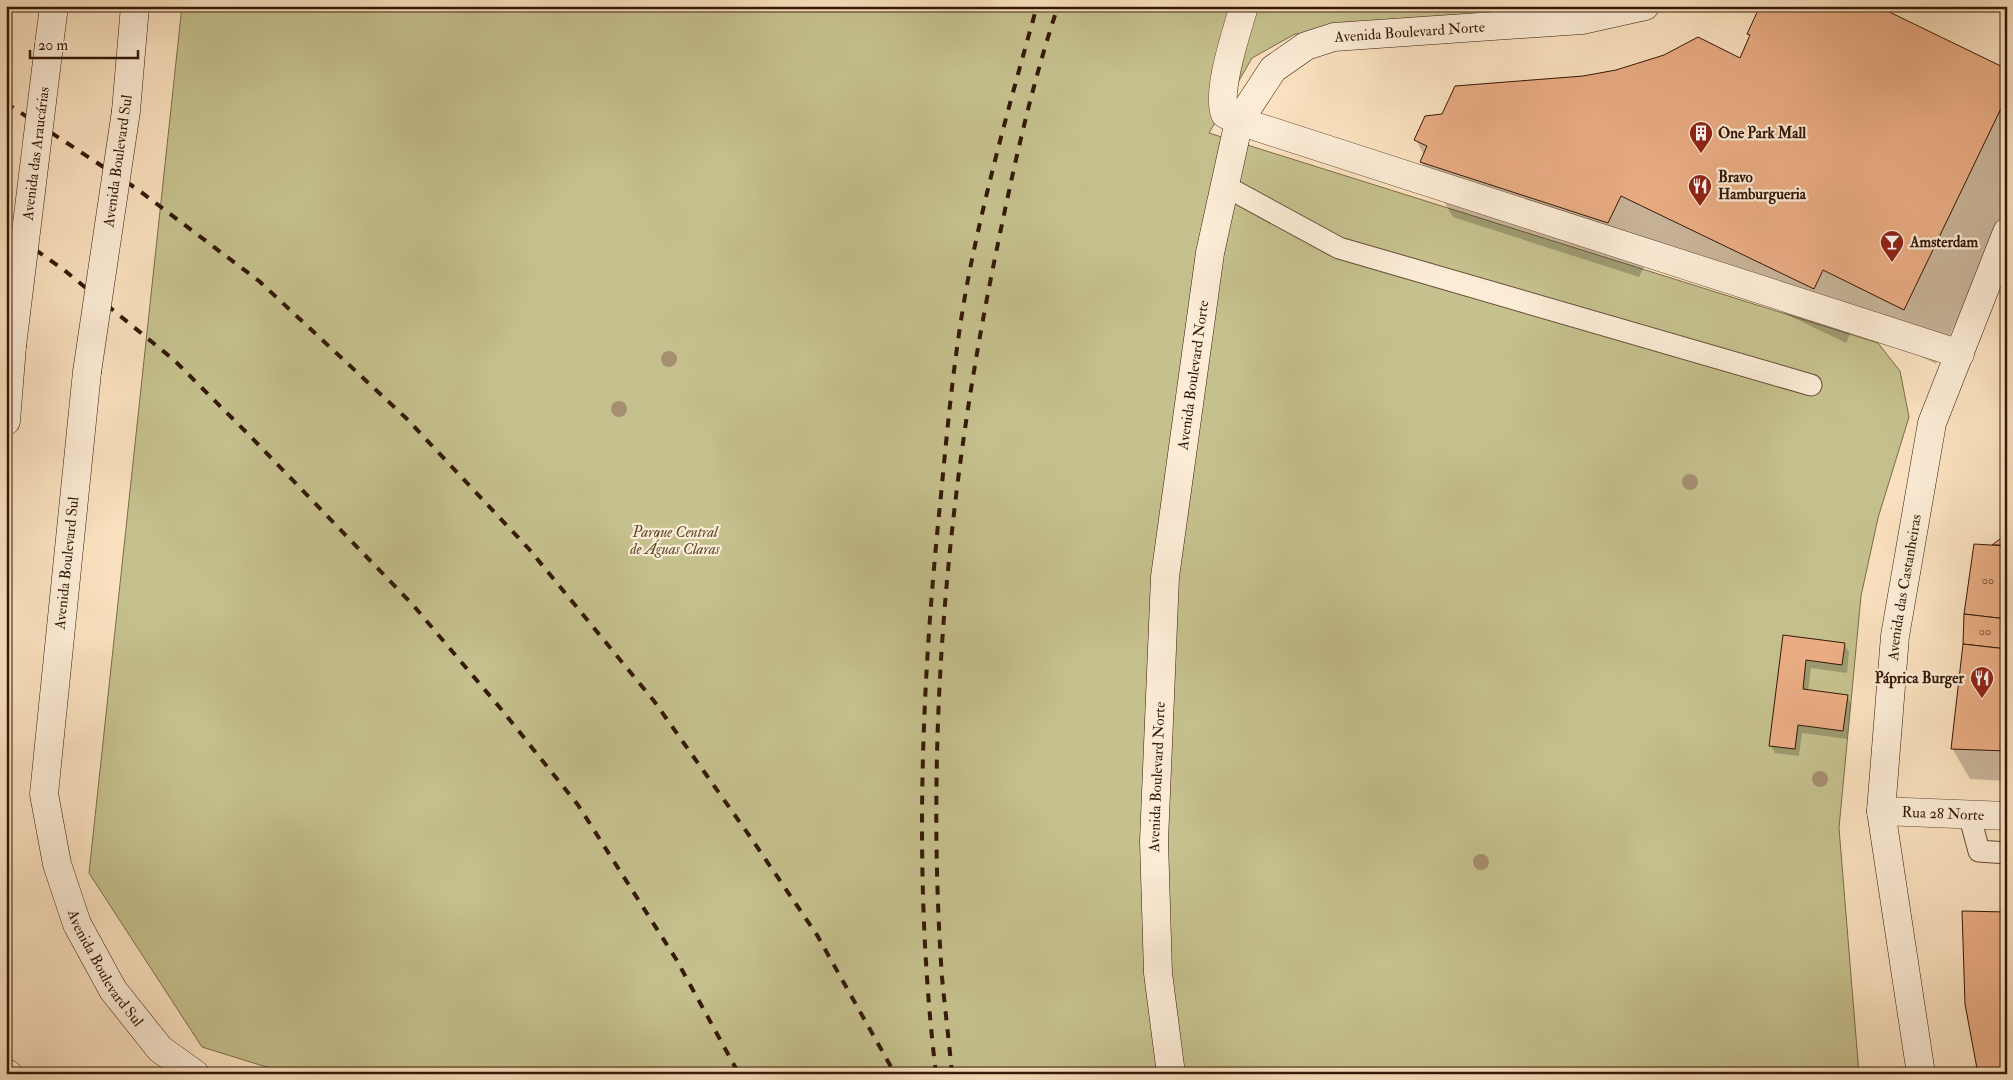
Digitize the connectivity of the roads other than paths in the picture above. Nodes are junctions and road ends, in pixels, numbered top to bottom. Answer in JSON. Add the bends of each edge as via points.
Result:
{"nodes":[{"id":1,"x":54,"y":6,"type":"edge"},
{"id":2,"x":135,"y":6,"type":"edge"},
{"id":3,"x":1244,"y":6,"type":"edge"},
{"id":4,"x":1645,"y":6,"type":"edge"},
{"id":5,"x":1239,"y":121,"type":"junction"},
{"id":6,"x":1225,"y":186,"type":"junction"},
{"id":7,"x":2007,"y":232,"type":"edge"},
{"id":8,"x":1960,"y":354,"type":"junction"},
{"id":9,"x":1811,"y":385,"type":"dead end"},
{"id":10,"x":6,"y":420,"type":"edge"},
{"id":11,"x":1881,"y":811,"type":"junction"},
{"id":12,"x":1969,"y":814,"type":"junction"},
{"id":13,"x":2007,"y":816,"type":"edge"},
{"id":14,"x":2007,"y":853,"type":"edge"},
{"id":15,"x":195,"y":1074,"type":"edge"},
{"id":16,"x":1171,"y":1074,"type":"edge"},
{"id":17,"x":1921,"y":1074,"type":"edge"}],
"edges":[{"from":1,"to":10,"type":"street","name":"Avenida das Araucárias","bridge":true,"via":[[12,346]]},
{"from":2,"to":15,"type":"street","name":"Avenida Boulevard Sul","bridge":true,"via":[[126,110],[87,372],[44,794],[57,864],[77,924],[99,966],[113,990],[160,1049]]},
{"from":3,"to":5,"type":"street","via":[[1225,78],[1222,105],[1225,114]]},
{"from":4,"to":5,"type":"street","name":"Avenida Boulevard Norte","via":[[1582,20],[1334,37],[1306,46],[1272,69]]},
{"from":5,"to":6,"type":"street","name":"Avenida Boulevard Norte"},
{"from":5,"to":8,"type":"street"},
{"from":6,"to":9,"type":"lane","via":[[1340,248]]},
{"from":6,"to":16,"type":"street","name":"Avenida Boulevard Norte","via":[[1210,253],[1165,577],[1154,841],[1158,973]]},
{"from":7,"to":8,"type":"street","name":"Avenida das Castanheiras"},
{"from":8,"to":11,"type":"street","name":"Avenida das Castanheiras","via":[[1932,423],[1895,636]]},
{"from":11,"to":12,"type":"street","name":"Rua 28 Norte"},
{"from":11,"to":17,"type":"street","name":"Avenida das Castanheiras"},
{"from":12,"to":13,"type":"street","name":"Rua 28 Norte"},
{"from":12,"to":14,"type":"lane","via":[[1979,851]]}]}
